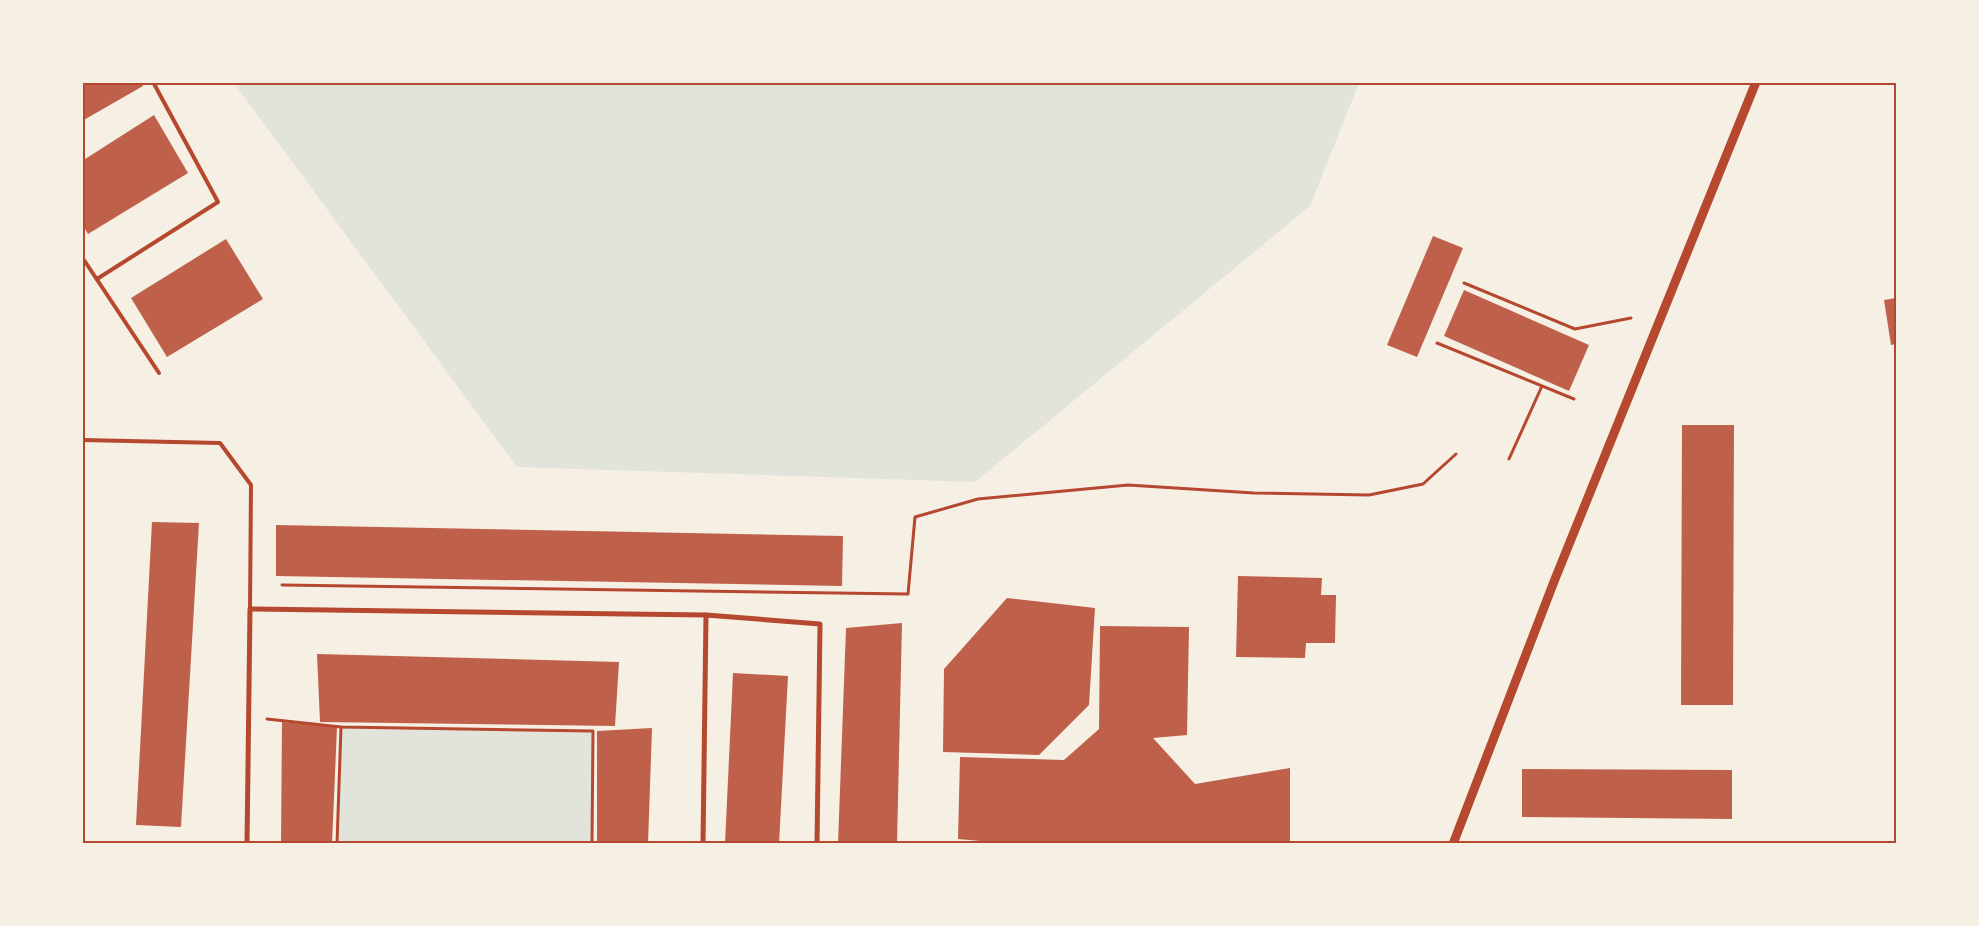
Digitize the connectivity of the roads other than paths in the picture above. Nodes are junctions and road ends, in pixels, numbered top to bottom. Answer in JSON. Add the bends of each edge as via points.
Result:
{"nodes":[{"id":1,"x":153,"y":82,"type":"edge"},
{"id":2,"x":1756,"y":82,"type":"edge"},
{"id":3,"x":82,"y":257,"type":"edge"},
{"id":4,"x":97,"y":279,"type":"junction"},
{"id":5,"x":160,"y":373,"type":"dead end"},
{"id":6,"x":82,"y":440,"type":"edge"},
{"id":7,"x":250,"y":609,"type":"junction"},
{"id":8,"x":706,"y":615,"type":"junction"},
{"id":9,"x":247,"y":844,"type":"edge"},
{"id":10,"x":703,"y":844,"type":"edge"},
{"id":11,"x":817,"y":844,"type":"edge"},
{"id":12,"x":1453,"y":844,"type":"edge"}],
"edges":[{"from":1,"to":4,"type":"lane","via":[[218,202]]},
{"from":2,"to":12,"type":"street","via":[[1555,579]]},
{"from":3,"to":4,"type":"lane"},
{"from":4,"to":5,"type":"lane"},
{"from":6,"to":7,"type":"lane","via":[[220,443],[251,485]]},
{"from":7,"to":8,"type":"street"},
{"from":7,"to":9,"type":"street"},
{"from":8,"to":10,"type":"street"},
{"from":8,"to":11,"type":"street","via":[[820,624]]}]}
